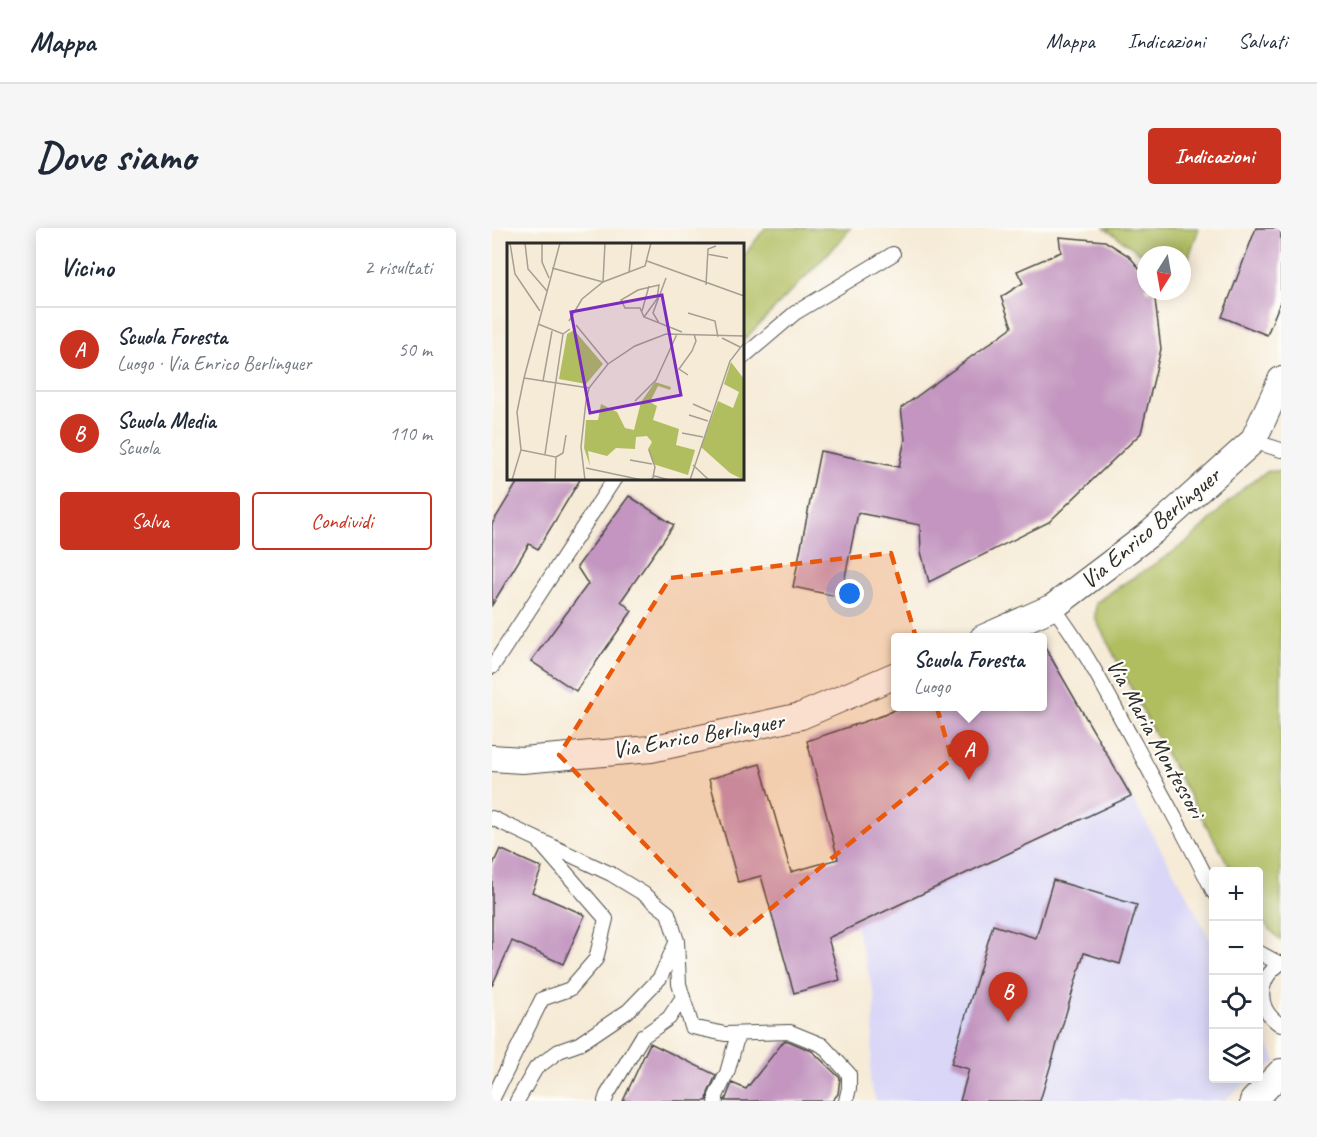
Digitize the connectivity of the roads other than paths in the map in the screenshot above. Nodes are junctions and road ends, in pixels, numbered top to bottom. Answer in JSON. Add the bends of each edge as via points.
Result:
{"nodes":[{"id":1,"x":893,"y":254,"type":"dead end"},
{"id":2,"x":744,"y":356,"type":"edge"},
{"id":3,"x":1281,"y":380,"type":"edge"},
{"id":4,"x":1253,"y":441,"type":"junction"},
{"id":5,"x":1281,"y":450,"type":"edge"},
{"id":6,"x":614,"y":480,"type":"edge"},
{"id":7,"x":1053,"y":607,"type":"junction"},
{"id":8,"x":994,"y":633,"type":"edge"},
{"id":9,"x":492,"y":667,"type":"edge"},
{"id":10,"x":891,"y":677,"type":"edge"},
{"id":11,"x":492,"y":758,"type":"edge"},
{"id":12,"x":492,"y":818,"type":"edge"},
{"id":13,"x":538,"y":840,"type":"junction"},
{"id":14,"x":1209,"y":882,"type":"edge"},
{"id":15,"x":677,"y":941,"type":"junction"},
{"id":16,"x":1263,"y":954,"type":"edge"},
{"id":17,"x":1280,"y":963,"type":"edge"},
{"id":18,"x":1263,"y":981,"type":"edge"},
{"id":19,"x":683,"y":997,"type":"junction"},
{"id":20,"x":1263,"y":1002,"type":"edge"},
{"id":21,"x":1281,"y":1025,"type":"edge"},
{"id":22,"x":738,"y":1034,"type":"junction"},
{"id":23,"x":1281,"y":1072,"type":"edge"},
{"id":24,"x":492,"y":1100,"type":"edge"},
{"id":25,"x":517,"y":1101,"type":"edge"},
{"id":26,"x":605,"y":1101,"type":"edge"},
{"id":27,"x":716,"y":1101,"type":"edge"},
{"id":28,"x":846,"y":1101,"type":"edge"},
{"id":29,"x":1253,"y":1101,"type":"edge"}],
"edges":[{"from":1,"to":2,"type":"lane","via":[[795,313]]},
{"from":3,"to":4,"type":"street","name":"Via Enrico Berlinguer"},
{"from":4,"to":5,"type":"lane"},
{"from":4,"to":7,"type":"street","name":"Via Enrico Berlinguer","via":[[1152,532]]},
{"from":6,"to":9,"type":"lane"},
{"from":7,"to":8,"type":"street","name":"Via Enrico Berlinguer"},
{"from":7,"to":14,"type":"lane","name":"Via Maria Montessori","via":[[1113,703]]},
{"from":10,"to":11,"type":"street","name":"Via Enrico Berlinguer","via":[[801,716],[651,749],[522,760]]},
{"from":12,"to":13,"type":"lane"},
{"from":13,"to":15,"type":"lane","via":[[644,894],[668,913]]},
{"from":13,"to":24,"type":"lane","via":[[606,919],[596,958],[570,989],[542,999]]},
{"from":15,"to":19,"type":"lane"},
{"from":15,"to":25,"type":"lane","via":[[660,978],[628,1011],[536,1068]]},
{"from":16,"to":17,"type":"lane"},
{"from":17,"to":18,"type":"lane"},
{"from":19,"to":22,"type":"lane","via":[[692,1027]]},
{"from":19,"to":26,"type":"lane","via":[[669,1018],[642,1037]]},
{"from":20,"to":21,"type":"lane","via":[[1266,1011]]},
{"from":22,"to":27,"type":"lane"},
{"from":22,"to":28,"type":"lane","via":[[790,1032],[822,1045],[849,1074]]},
{"from":23,"to":29,"type":"street"}]}
